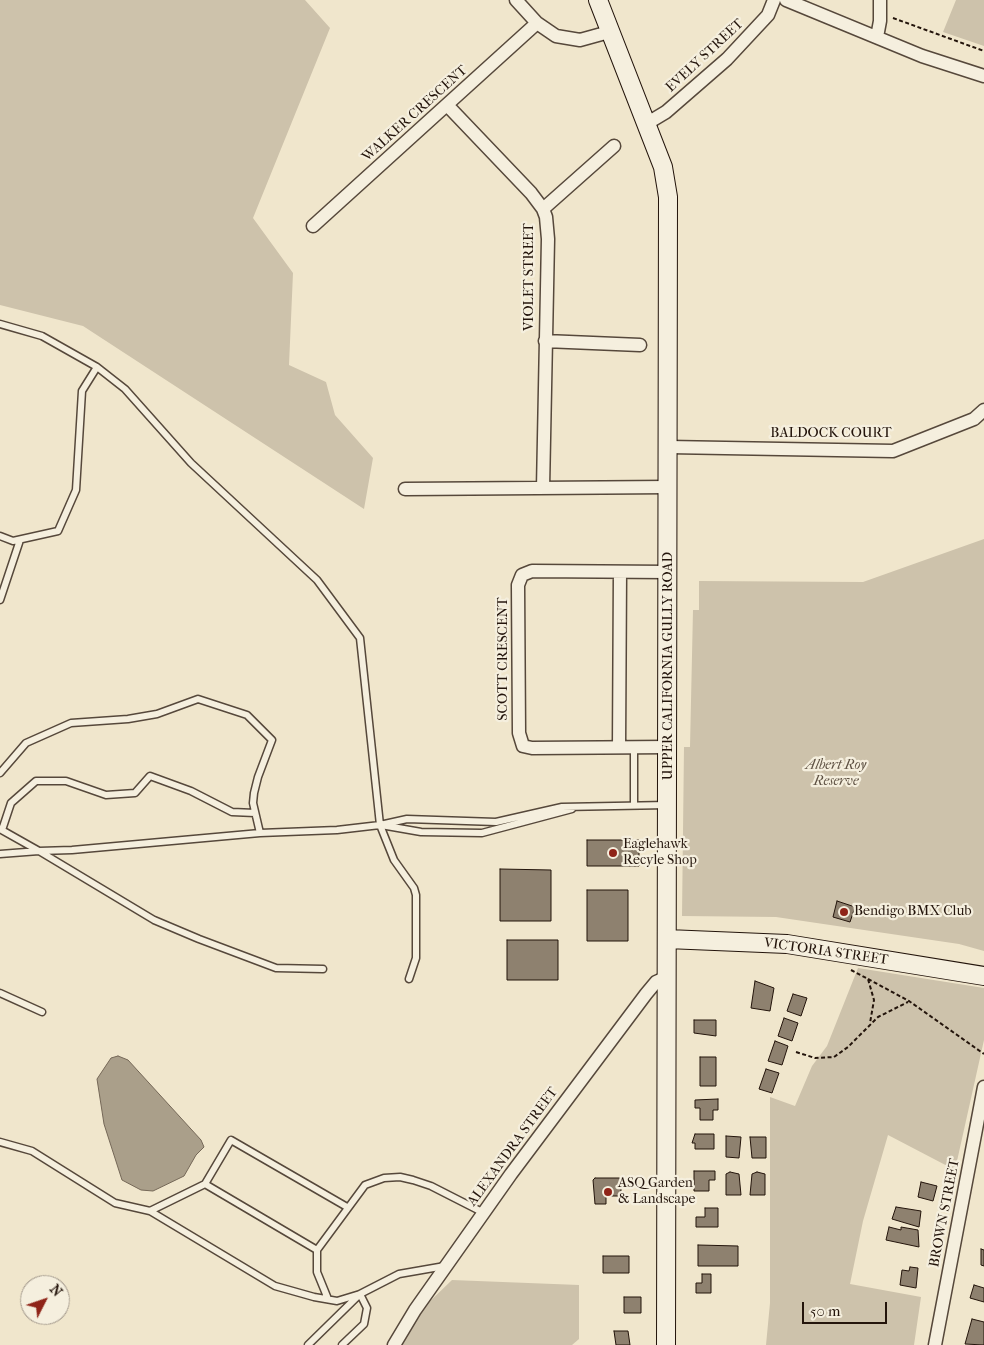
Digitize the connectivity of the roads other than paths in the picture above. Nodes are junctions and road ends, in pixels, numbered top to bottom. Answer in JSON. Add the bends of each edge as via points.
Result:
{"nodes":[{"id":1,"x":516,"y":0,"type":"edge"},
{"id":2,"x":598,"y":0,"type":"edge"},
{"id":3,"x":774,"y":0,"type":"edge"},
{"id":4,"x":786,"y":0,"type":"edge"},
{"id":5,"x":880,"y":0,"type":"edge"},
{"id":6,"x":537,"y":23,"type":"junction"},
{"id":7,"x":610,"y":32,"type":"junction"},
{"id":8,"x":877,"y":37,"type":"junction"},
{"id":9,"x":984,"y":76,"type":"edge"},
{"id":10,"x":447,"y":105,"type":"junction"},
{"id":11,"x":646,"y":124,"type":"junction"},
{"id":12,"x":614,"y":146,"type":"dead end"},
{"id":13,"x":543,"y":209,"type":"junction"},
{"id":14,"x":313,"y":226,"type":"dead end"},
{"id":15,"x":0,"y":324,"type":"edge"},
{"id":16,"x":545,"y":341,"type":"junction"},
{"id":17,"x":640,"y":345,"type":"dead end"},
{"id":18,"x":97,"y":367,"type":"junction"},
{"id":19,"x":984,"y":410,"type":"edge"},
{"id":20,"x":669,"y":447,"type":"junction"},
{"id":21,"x":669,"y":487,"type":"junction"},
{"id":22,"x":543,"y":488,"type":"junction"},
{"id":23,"x":405,"y":489,"type":"dead end"},
{"id":24,"x":0,"y":536,"type":"edge"},
{"id":25,"x":20,"y":540,"type":"junction"},
{"id":26,"x":620,"y":572,"type":"junction"},
{"id":27,"x":669,"y":572,"type":"junction"},
{"id":28,"x":0,"y":600,"type":"edge"},
{"id":29,"x":619,"y":747,"type":"junction"},
{"id":30,"x":634,"y":747,"type":"junction"},
{"id":31,"x":669,"y":747,"type":"junction"},
{"id":32,"x":0,"y":773,"type":"edge"},
{"id":33,"x":634,"y":805,"type":"junction"},
{"id":34,"x":669,"y":805,"type":"junction"},
{"id":35,"x":578,"y":807,"type":"junction"},
{"id":36,"x":255,"y":812,"type":"junction"},
{"id":37,"x":380,"y":825,"type":"junction"},
{"id":38,"x":1,"y":830,"type":"edge"},
{"id":39,"x":260,"y":834,"type":"junction"},
{"id":40,"x":38,"y":851,"type":"junction"},
{"id":41,"x":0,"y":854,"type":"edge"},
{"id":42,"x":667,"y":939,"type":"junction"},
{"id":43,"x":322,"y":969,"type":"dead end"},
{"id":44,"x":984,"y":976,"type":"edge"},
{"id":45,"x":667,"y":977,"type":"junction"},
{"id":46,"x":409,"y":980,"type":"dead end"},
{"id":47,"x":0,"y":993,"type":"edge"},
{"id":48,"x":42,"y":1012,"type":"dead end"},
{"id":49,"x":984,"y":1087,"type":"edge"},
{"id":50,"x":0,"y":1142,"type":"edge"},
{"id":51,"x":205,"y":1184,"type":"junction"},
{"id":52,"x":347,"y":1208,"type":"junction"},
{"id":53,"x":150,"y":1211,"type":"junction"},
{"id":54,"x":484,"y":1213,"type":"junction"},
{"id":55,"x":317,"y":1250,"type":"junction"},
{"id":56,"x":448,"y":1266,"type":"junction"},
{"id":57,"x":360,"y":1294,"type":"junction"},
{"id":58,"x":328,"y":1300,"type":"junction"},
{"id":59,"x":308,"y":1345,"type":"edge"},
{"id":60,"x":342,"y":1345,"type":"edge"},
{"id":61,"x":394,"y":1345,"type":"edge"},
{"id":62,"x":666,"y":1345,"type":"edge"},
{"id":63,"x":935,"y":1345,"type":"edge"}],
"edges":[{"from":1,"to":6,"type":"street"},
{"from":2,"to":7,"type":"street","name":"UPPER CALIFORNIA GULLY ROAD"},
{"from":3,"to":11,"type":"street","name":"EVELY STREET","via":[[768,15],[727,59],[666,112]]},
{"from":4,"to":8,"type":"street"},
{"from":5,"to":8,"type":"street"},
{"from":6,"to":7,"type":"street","via":[[546,31],[569,40]]},
{"from":6,"to":10,"type":"street","name":"WALKER CRESCENT"},
{"from":7,"to":11,"type":"street","name":"UPPER CALIFORNIA GULLY ROAD"},
{"from":8,"to":9,"type":"street"},
{"from":10,"to":13,"type":"street","name":"VIOLET STREET","via":[[531,192]]},
{"from":10,"to":14,"type":"street","name":"WALKER CRESCENT"},
{"from":11,"to":20,"type":"street","name":"UPPER CALIFORNIA GULLY ROAD","via":[[663,167],[668,197]]},
{"from":12,"to":13,"type":"street"},
{"from":13,"to":16,"type":"street","name":"VIOLET STREET","via":[[548,227]]},
{"from":15,"to":18,"type":"lane","via":[[42,336]]},
{"from":16,"to":17,"type":"street"},
{"from":16,"to":22,"type":"street","name":"VIOLET STREET"},
{"from":18,"to":25,"type":"lane","via":[[82,391],[76,490],[58,531]]},
{"from":18,"to":37,"type":"lane","via":[[125,389],[191,463],[317,580],[360,638]]},
{"from":19,"to":20,"type":"street","name":"BALDOCK COURT","via":[[974,418],[894,451]]},
{"from":20,"to":21,"type":"street","name":"UPPER CALIFORNIA GULLY ROAD"},
{"from":21,"to":22,"type":"street"},
{"from":21,"to":27,"type":"street","name":"UPPER CALIFORNIA GULLY ROAD"},
{"from":22,"to":23,"type":"street"},
{"from":24,"to":25,"type":"lane"},
{"from":25,"to":28,"type":"lane"},
{"from":26,"to":27,"type":"street","name":"SCOTT CRESCENT"},
{"from":26,"to":29,"type":"street"},
{"from":26,"to":29,"type":"street","name":"SCOTT CRESCENT","via":[[532,571],[522,575],[518,585],[521,743],[532,748]]},
{"from":27,"to":31,"type":"street","name":"UPPER CALIFORNIA GULLY ROAD"},
{"from":29,"to":30,"type":"street","name":"SCOTT CRESCENT"},
{"from":30,"to":31,"type":"street","name":"SCOTT CRESCENT"},
{"from":30,"to":33,"type":"lane"},
{"from":31,"to":34,"type":"street","name":"UPPER CALIFORNIA GULLY ROAD"},
{"from":32,"to":36,"type":"lane","via":[[26,743],[71,723],[157,714],[198,699],[247,715],[272,740],[258,777],[253,803]]},
{"from":33,"to":34,"type":"lane"},
{"from":33,"to":35,"type":"lane"},
{"from":34,"to":42,"type":"street","name":"UPPER CALIFORNIA GULLY ROAD"},
{"from":35,"to":37,"type":"lane","via":[[562,807],[496,822],[407,819]]},
{"from":35,"to":37,"type":"lane","via":[[482,833],[414,831]]},
{"from":36,"to":38,"type":"lane","via":[[232,812],[191,791],[150,776],[135,793],[106,795],[66,781],[36,781],[10,803]]},
{"from":36,"to":39,"type":"lane"},
{"from":37,"to":39,"type":"lane"},
{"from":37,"to":46,"type":"lane","via":[[394,860],[416,895],[416,958]]},
{"from":38,"to":40,"type":"lane"},
{"from":39,"to":40,"type":"lane","via":[[138,846]]},
{"from":40,"to":41,"type":"lane"},
{"from":40,"to":43,"type":"lane","via":[[154,920],[199,939],[276,968]]},
{"from":42,"to":44,"type":"street","name":"VICTORIA STREET","via":[[786,944]]},
{"from":42,"to":45,"type":"street","name":"UPPER CALIFORNIA GULLY ROAD"},
{"from":45,"to":54,"type":"street","name":"ALEXANDRA STREET","via":[[656,982],[646,994]]},
{"from":45,"to":62,"type":"street","name":"UPPER CALIFORNIA GULLY ROAD"},
{"from":47,"to":48,"type":"lane"},
{"from":49,"to":63,"type":"street","name":"BROWN STREET"},
{"from":50,"to":53,"type":"lane","via":[[32,1151],[115,1203]]},
{"from":51,"to":52,"type":"lane","via":[[231,1140]]},
{"from":51,"to":53,"type":"lane"},
{"from":51,"to":55,"type":"lane"},
{"from":52,"to":54,"type":"lane","via":[[365,1185],[400,1177],[431,1186]]},
{"from":52,"to":55,"type":"lane"},
{"from":53,"to":58,"type":"lane","via":[[276,1286]]},
{"from":54,"to":56,"type":"street","name":"ALEXANDRA STREET"},
{"from":55,"to":58,"type":"lane","via":[[316,1272]]},
{"from":56,"to":57,"type":"lane","via":[[399,1274]]},
{"from":56,"to":61,"type":"street","name":"ALEXANDRA STREET"},
{"from":57,"to":58,"type":"lane","via":[[337,1301]]},
{"from":57,"to":59,"type":"lane"},
{"from":57,"to":60,"type":"lane","via":[[367,1308],[364,1324]]}]}
